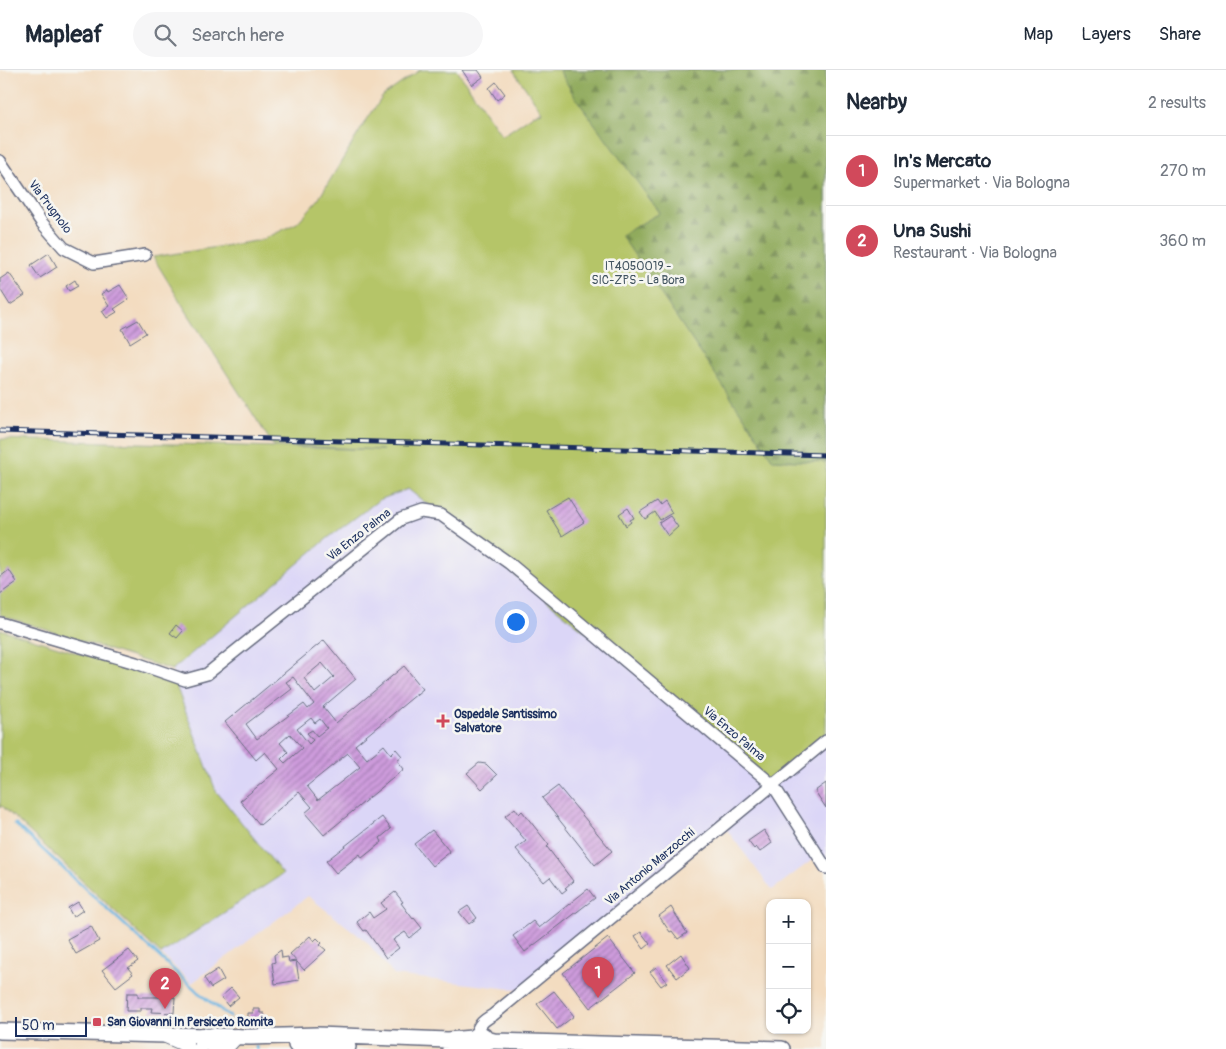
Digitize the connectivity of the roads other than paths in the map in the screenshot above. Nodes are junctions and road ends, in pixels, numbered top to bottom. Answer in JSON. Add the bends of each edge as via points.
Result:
{"nodes":[{"id":1,"x":0,"y":161,"type":"edge"},
{"id":2,"x":145,"y":255,"type":"dead end"},
{"id":3,"x":0,"y":623,"type":"edge"},
{"id":4,"x":826,"y":741,"type":"edge"},
{"id":5,"x":773,"y":785,"type":"junction"},
{"id":6,"x":826,"y":868,"type":"edge"},
{"id":7,"x":0,"y":1031,"type":"edge"},
{"id":8,"x":165,"y":1035,"type":"junction"},
{"id":9,"x":243,"y":1036,"type":"junction"},
{"id":10,"x":283,"y":1036,"type":"junction"},
{"id":11,"x":332,"y":1036,"type":"junction"},
{"id":12,"x":481,"y":1041,"type":"edge"},
{"id":13,"x":207,"y":1042,"type":"edge"},
{"id":14,"x":297,"y":1045,"type":"junction"},
{"id":15,"x":368,"y":1047,"type":"junction"},
{"id":16,"x":188,"y":1049,"type":"edge"},
{"id":17,"x":225,"y":1049,"type":"edge"},
{"id":18,"x":411,"y":1049,"type":"edge"},
{"id":19,"x":450,"y":1049,"type":"edge"},
{"id":20,"x":782,"y":1049,"type":"edge"}],
"edges":[{"from":1,"to":2,"type":"street","name":"Via Prugnolo","via":[[42,223],[64,248],[94,263]]},
{"from":3,"to":5,"type":"street","name":"Via Enzo Palma","via":[[185,680],[207,674],[401,519],[421,512],[442,515],[509,563]]},
{"from":4,"to":5,"type":"street","name":"Via Antonio Marzocchi"},
{"from":5,"to":6,"type":"street","name":"Via Enzo Palma"},
{"from":5,"to":12,"type":"street","name":"Via Antonio Marzocchi","via":[[483,1020],[478,1026]]},
{"from":7,"to":8,"type":"main road"},
{"from":8,"to":13,"type":"main road"},
{"from":8,"to":16,"type":"street"},
{"from":9,"to":10,"type":"main road"},
{"from":9,"to":13,"type":"main road"},
{"from":9,"to":14,"type":"main road"},
{"from":9,"to":17,"type":"street"},
{"from":10,"to":11,"type":"main road"},
{"from":10,"to":14,"type":"street"},
{"from":11,"to":12,"type":"main road"},
{"from":11,"to":15,"type":"street","via":[[340,1042]]},
{"from":12,"to":19,"type":"main road"},
{"from":12,"to":20,"type":"main road"},
{"from":14,"to":15,"type":"main road"},
{"from":15,"to":18,"type":"main road"}]}
